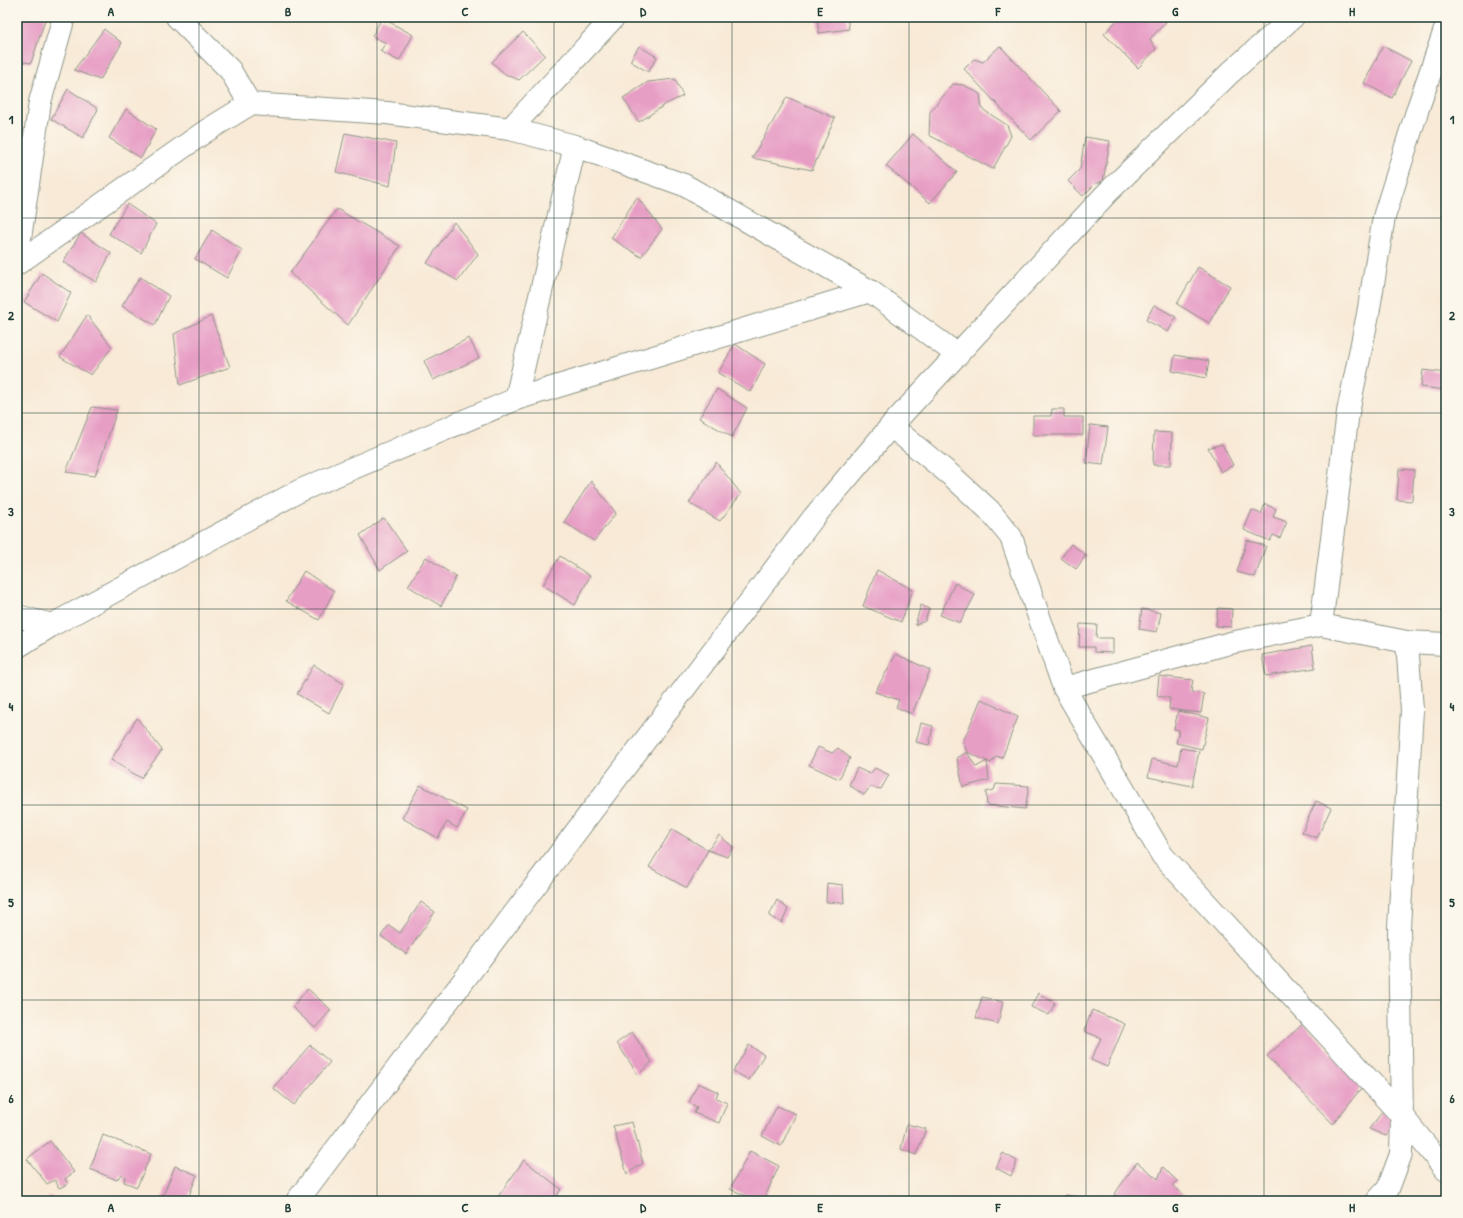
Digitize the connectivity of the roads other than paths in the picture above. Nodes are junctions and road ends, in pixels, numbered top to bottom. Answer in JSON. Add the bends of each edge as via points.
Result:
{"nodes":[{"id":1,"x":64,"y":17,"type":"edge"},
{"id":2,"x":177,"y":17,"type":"edge"},
{"id":3,"x":614,"y":17,"type":"edge"},
{"id":4,"x":1293,"y":17,"type":"edge"},
{"id":5,"x":1446,"y":27,"type":"edge"},
{"id":6,"x":250,"y":104,"type":"junction"},
{"id":7,"x":510,"y":129,"type":"junction"},
{"id":8,"x":575,"y":146,"type":"junction"},
{"id":9,"x":17,"y":259,"type":"edge"},
{"id":10,"x":17,"y":264,"type":"edge"},
{"id":11,"x":870,"y":291,"type":"junction"},
{"id":12,"x":958,"y":354,"type":"junction"},
{"id":13,"x":516,"y":399,"type":"junction"},
{"id":14,"x":891,"y":426,"type":"junction"},
{"id":15,"x":17,"y":616,"type":"edge"},
{"id":16,"x":52,"y":625,"type":"junction"},
{"id":17,"x":1321,"y":625,"type":"junction"},
{"id":18,"x":1407,"y":642,"type":"junction"},
{"id":19,"x":1446,"y":644,"type":"edge"},
{"id":20,"x":17,"y":647,"type":"edge"},
{"id":21,"x":1064,"y":688,"type":"junction"},
{"id":22,"x":1402,"y":1116,"type":"junction"},
{"id":23,"x":1446,"y":1170,"type":"edge"},
{"id":24,"x":297,"y":1201,"type":"edge"},
{"id":25,"x":1377,"y":1201,"type":"edge"}],
"edges":[{"from":1,"to":9,"type":"street","via":[[40,102]]},
{"from":2,"to":6,"type":"street","via":[[230,70]]},
{"from":3,"to":7,"type":"street"},
{"from":4,"to":12,"type":"street","via":[[1230,72],[1106,194]]},
{"from":5,"to":17,"type":"street","via":[[1384,216],[1348,412]]},
{"from":6,"to":7,"type":"street","via":[[387,113]]},
{"from":6,"to":10,"type":"street","via":[[206,131]]},
{"from":7,"to":8,"type":"street"},
{"from":8,"to":11,"type":"street","via":[[684,185]]},
{"from":8,"to":13,"type":"street"},
{"from":11,"to":12,"type":"street"},
{"from":11,"to":13,"type":"street"},
{"from":12,"to":14,"type":"street"},
{"from":13,"to":16,"type":"street","via":[[299,491]]},
{"from":14,"to":21,"type":"street","via":[[989,510],[1011,538]]},
{"from":14,"to":24,"type":"street","via":[[814,517]]},
{"from":15,"to":16,"type":"street"},
{"from":16,"to":20,"type":"street"},
{"from":17,"to":18,"type":"street"},
{"from":17,"to":21,"type":"street","via":[[1230,643]]},
{"from":18,"to":19,"type":"street"},
{"from":18,"to":22,"type":"street","via":[[1412,710],[1399,927]]},
{"from":21,"to":22,"type":"street","via":[[1162,855]]},
{"from":22,"to":23,"type":"street"},
{"from":22,"to":25,"type":"street","via":[[1401,1154],[1388,1189]]}]}
